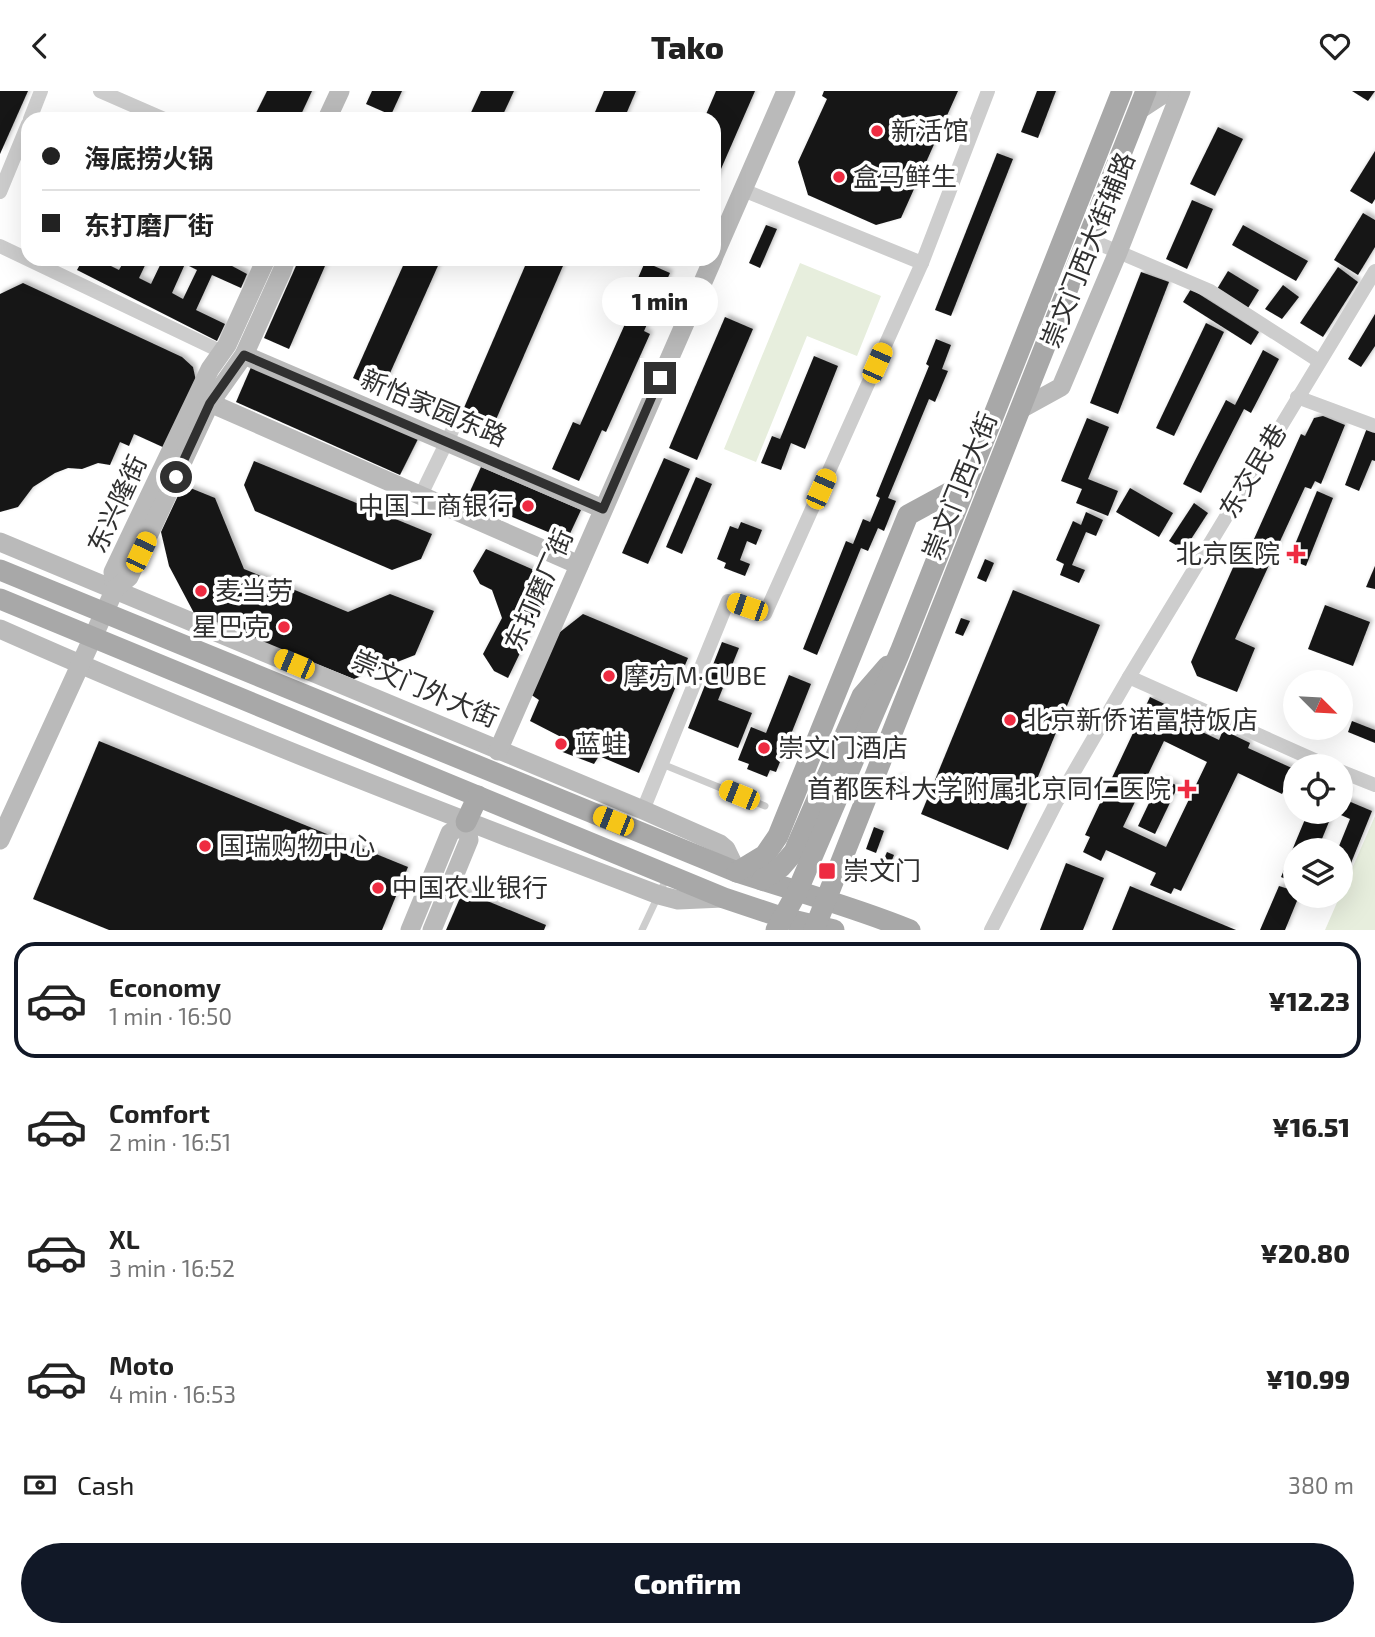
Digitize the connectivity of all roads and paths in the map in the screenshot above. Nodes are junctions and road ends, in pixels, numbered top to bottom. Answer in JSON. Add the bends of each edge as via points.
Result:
{"nodes":[{"id":1,"x":41,"y":91,"type":"edge"},
{"id":2,"x":100,"y":91,"type":"edge"},
{"id":3,"x":340,"y":91,"type":"edge"},
{"id":4,"x":786,"y":91,"type":"edge"},
{"id":5,"x":988,"y":91,"type":"edge"},
{"id":6,"x":1122,"y":91,"type":"edge"},
{"id":7,"x":1168,"y":91,"type":"edge"},
{"id":8,"x":1181,"y":91,"type":"edge"},
{"id":9,"x":1142,"y":101,"type":"edge"},
{"id":10,"x":33,"y":112,"type":"edge"},
{"id":11,"x":148,"y":112,"type":"edge"},
{"id":12,"x":330,"y":112,"type":"edge"},
{"id":13,"x":21,"y":141,"type":"edge"},
{"id":14,"x":743,"y":190,"type":"junction"},
{"id":15,"x":0,"y":193,"type":"edge"},
{"id":16,"x":721,"y":239,"type":"edge"},
{"id":17,"x":1088,"y":239,"type":"junction"},
{"id":18,"x":0,"y":246,"type":"edge"},
{"id":19,"x":1118,"y":252,"type":"junction"},
{"id":20,"x":21,"y":256,"type":"edge"},
{"id":21,"x":922,"y":263,"type":"junction"},
{"id":22,"x":42,"y":266,"type":"edge"},
{"id":23,"x":263,"y":266,"type":"edge"},
{"id":24,"x":283,"y":266,"type":"edge"},
{"id":25,"x":709,"y":266,"type":"edge"},
{"id":26,"x":1375,"y":271,"type":"edge"},
{"id":27,"x":247,"y":350,"type":"junction"},
{"id":28,"x":222,"y":352,"type":"junction"},
{"id":29,"x":1319,"y":361,"type":"junction"},
{"id":30,"x":1297,"y":397,"type":"junction"},
{"id":31,"x":210,"y":403,"type":"junction"},
{"id":32,"x":1021,"y":409,"type":"junction"},
{"id":33,"x":1375,"y":426,"type":"edge"},
{"id":34,"x":450,"y":436,"type":"junction"},
{"id":35,"x":967,"y":483,"type":"junction"},
{"id":36,"x":420,"y":497,"type":"junction"},
{"id":37,"x":606,"y":503,"type":"junction"},
{"id":38,"x":0,"y":542,"type":"edge"},
{"id":39,"x":579,"y":565,"type":"junction"},
{"id":40,"x":0,"y":570,"type":"edge"},
{"id":41,"x":115,"y":589,"type":"junction"},
{"id":42,"x":0,"y":599,"type":"edge"},
{"id":43,"x":104,"y":613,"type":"junction"},
{"id":44,"x":0,"y":629,"type":"edge"},
{"id":45,"x":93,"y":638,"type":"junction"},
{"id":46,"x":900,"y":652,"type":"junction"},
{"id":47,"x":80,"y":664,"type":"junction"},
{"id":48,"x":1129,"y":677,"type":"junction"},
{"id":49,"x":498,"y":751,"type":"junction"},
{"id":50,"x":1301,"y":754,"type":"edge"},
{"id":51,"x":662,"y":764,"type":"junction"},
{"id":52,"x":489,"y":770,"type":"junction"},
{"id":53,"x":1353,"y":776,"type":"edge"},
{"id":54,"x":1375,"y":785,"type":"edge"},
{"id":55,"x":478,"y":796,"type":"junction"},
{"id":56,"x":765,"y":806,"type":"dead end"},
{"id":57,"x":643,"y":810,"type":"junction"},
{"id":58,"x":466,"y":822,"type":"junction"},
{"id":59,"x":0,"y":840,"type":"edge"},
{"id":60,"x":737,"y":871,"type":"junction"},
{"id":61,"x":668,"y":874,"type":"junction"},
{"id":62,"x":762,"y":880,"type":"junction"},
{"id":63,"x":797,"y":893,"type":"junction"},
{"id":64,"x":659,"y":895,"type":"junction"},
{"id":65,"x":724,"y":898,"type":"junction"},
{"id":66,"x":826,"y":901,"type":"junction"},
{"id":67,"x":780,"y":924,"type":"edge"},
{"id":68,"x":820,"y":929,"type":"edge"},
{"id":69,"x":410,"y":930,"type":"edge"},
{"id":70,"x":432,"y":930,"type":"edge"},
{"id":71,"x":642,"y":930,"type":"edge"},
{"id":72,"x":910,"y":930,"type":"edge"},
{"id":73,"x":991,"y":930,"type":"edge"}],
"edges":[{"from":1,"to":10,"type":"street"},
{"from":2,"to":11,"type":"street"},
{"from":3,"to":12,"type":"street"},
{"from":4,"to":14,"type":"street","name":"东打磨厂街"},
{"from":5,"to":21,"type":"street"},
{"from":6,"to":35,"type":"main road","name":"崇文门西大街"},
{"from":7,"to":9,"type":"street"},
{"from":8,"to":19,"type":"street","name":"崇文门西大街辅路"},
{"from":9,"to":17,"type":"main road","name":"崇文门西大街"},
{"from":13,"to":15,"type":"street"},
{"from":14,"to":16,"type":"street","name":"东打磨厂街"},
{"from":14,"to":21,"type":"street"},
{"from":17,"to":19,"type":"street"},
{"from":17,"to":32,"type":"main road","name":"崇文门西大街"},
{"from":18,"to":20,"type":"street"},
{"from":19,"to":29,"type":"street","via":[[1210,291]]},
{"from":19,"to":32,"type":"street","name":"崇文门西大街辅路","via":[[1060,387]]},
{"from":21,"to":51,"type":"street","via":[[765,614],[728,601]]},
{"from":22,"to":28,"type":"street"},
{"from":23,"to":28,"type":"street","name":"东兴隆街"},
{"from":24,"to":27,"type":"street","name":"东兴隆街"},
{"from":25,"to":37,"type":"street","name":"东打磨厂街"},
{"from":26,"to":29,"type":"street","name":"东交民巷"},
{"from":27,"to":31,"type":"street","name":"东兴隆街"},
{"from":27,"to":34,"type":"street","name":"新怡家园东路"},
{"from":28,"to":41,"type":"street","name":"东兴隆街","via":[[113,572]]},
{"from":29,"to":30,"type":"street","name":"东交民巷"},
{"from":30,"to":33,"type":"street"},
{"from":30,"to":48,"type":"street","name":"东交民巷"},
{"from":31,"to":36,"type":"street"},
{"from":31,"to":41,"type":"street","name":"东兴隆街","via":[[129,577]]},
{"from":32,"to":66,"type":"main road","name":"崇文门西大街"},
{"from":34,"to":36,"type":"street"},
{"from":34,"to":37,"type":"street","name":"新怡家园东路"},
{"from":35,"to":46,"type":"main road","name":"崇文门西大街"},
{"from":35,"to":60,"type":"main road","via":[[908,515],[778,836],[765,855]]},
{"from":36,"to":39,"type":"street"},
{"from":37,"to":39,"type":"street","name":"东打磨厂街"},
{"from":38,"to":41,"type":"street","name":"崇文门外大街"},
{"from":39,"to":49,"type":"street","name":"东打磨厂街"},
{"from":40,"to":43,"type":"main road","name":"崇文门外大街"},
{"from":41,"to":43,"type":"street"},
{"from":41,"to":49,"type":"street","name":"崇文门外大街"},
{"from":42,"to":45,"type":"main road"},
{"from":43,"to":45,"type":"street"},
{"from":43,"to":52,"type":"main road","name":"崇文门外大街"},
{"from":44,"to":47,"type":"street"},
{"from":45,"to":47,"type":"street"},
{"from":45,"to":55,"type":"main road"},
{"from":46,"to":62,"type":"main road","via":[[862,696],[794,852]]},
{"from":46,"to":63,"type":"main road","name":"崇文门西大街"},
{"from":47,"to":58,"type":"street"},
{"from":47,"to":59,"type":"street"},
{"from":48,"to":50,"type":"street"},
{"from":48,"to":73,"type":"street","name":"东交民巷","via":[[1056,803]]},
{"from":49,"to":52,"type":"main road"},
{"from":49,"to":57,"type":"street","name":"崇文门外大街"},
{"from":51,"to":56,"type":"lane"},
{"from":51,"to":57,"type":"street"},
{"from":52,"to":60,"type":"main road","name":"崇文门外大街"},
{"from":53,"to":54,"type":"street"},
{"from":55,"to":58,"type":"main road"},
{"from":55,"to":61,"type":"main road"},
{"from":57,"to":60,"type":"street","name":"崇文门外大街","via":[[720,844]]},
{"from":58,"to":64,"type":"street"},
{"from":58,"to":69,"type":"street","via":[[450,833]]},
{"from":58,"to":70,"type":"street","via":[[469,840]]},
{"from":60,"to":62,"type":"main road","name":"崇文门外大街"},
{"from":61,"to":64,"type":"lane"},
{"from":61,"to":65,"type":"main road"},
{"from":62,"to":63,"type":"main road","name":"崇文门外大街"},
{"from":63,"to":66,"type":"main road","name":"崇文门外大街"},
{"from":63,"to":67,"type":"main road","name":"崇文门西大街"},
{"from":64,"to":65,"type":"street","via":[[678,900]]},
{"from":64,"to":71,"type":"lane"},
{"from":65,"to":67,"type":"main road"},
{"from":66,"to":68,"type":"main road","name":"崇文门西大街"},
{"from":66,"to":72,"type":"main road","name":"崇文门外大街"},
{"from":67,"to":68,"type":"main road"}]}
